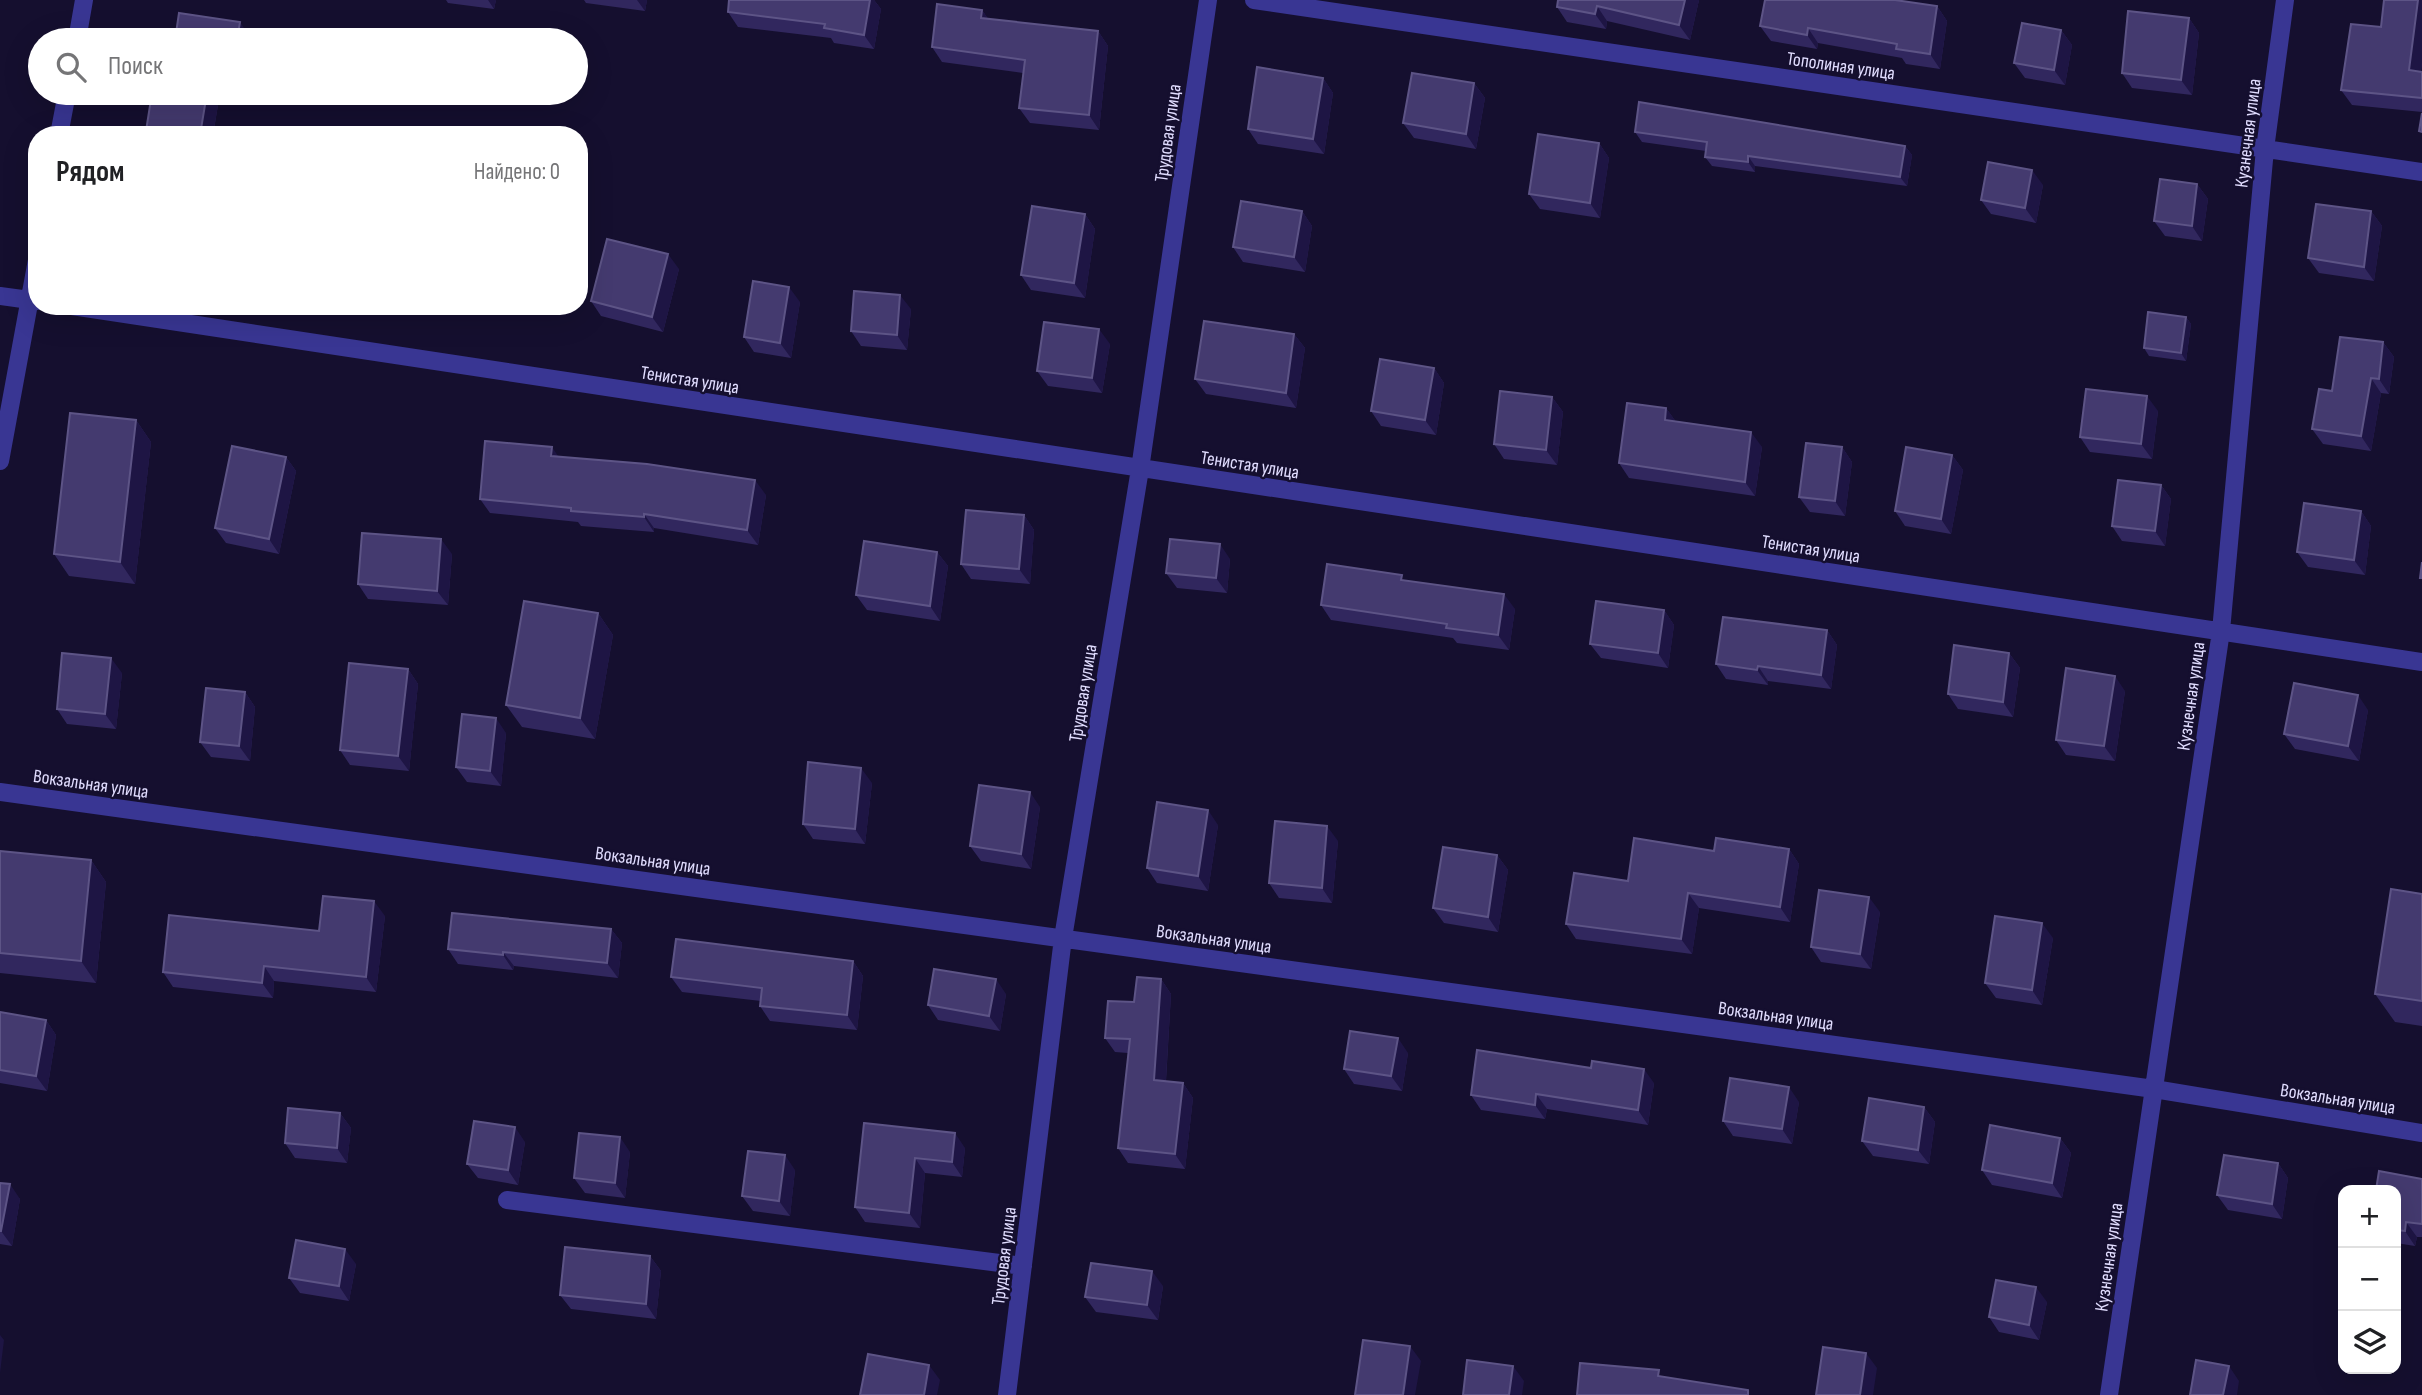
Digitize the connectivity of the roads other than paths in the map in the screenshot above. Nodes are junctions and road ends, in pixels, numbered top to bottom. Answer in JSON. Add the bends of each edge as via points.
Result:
{"nodes":[{"id":1,"x":84,"y":0,"type":"edge"},
{"id":2,"x":1208,"y":0,"type":"edge"},
{"id":3,"x":1254,"y":0,"type":"edge"},
{"id":4,"x":2285,"y":0,"type":"edge"},
{"id":5,"x":78,"y":28,"type":"edge"},
{"id":6,"x":65,"y":105,"type":"edge"},
{"id":7,"x":61,"y":126,"type":"edge"},
{"id":8,"x":2265,"y":149,"type":"junction"},
{"id":9,"x":2422,"y":172,"type":"edge"},
{"id":10,"x":0,"y":296,"type":"edge"},
{"id":11,"x":28,"y":299,"type":"edge"},
{"id":12,"x":30,"y":315,"type":"edge"},
{"id":13,"x":131,"y":315,"type":"edge"},
{"id":14,"x":0,"y":461,"type":"edge"},
{"id":15,"x":1140,"y":469,"type":"junction"},
{"id":16,"x":2221,"y":631,"type":"junction"},
{"id":17,"x":2422,"y":662,"type":"edge"},
{"id":18,"x":0,"y":792,"type":"edge"},
{"id":19,"x":1063,"y":938,"type":"junction"},
{"id":20,"x":2154,"y":1089,"type":"junction"},
{"id":21,"x":2422,"y":1133,"type":"edge"},
{"id":22,"x":508,"y":1200,"type":"dead end"},
{"id":23,"x":1023,"y":1266,"type":"junction"},
{"id":24,"x":1007,"y":1395,"type":"edge"},
{"id":25,"x":2109,"y":1395,"type":"edge"}],
"edges":[{"from":1,"to":5,"type":"street"},
{"from":2,"to":15,"type":"street","name":"Трудовая улица"},
{"from":3,"to":8,"type":"street","name":"Тополиная улица"},
{"from":4,"to":8,"type":"street","name":"Кузнечная улица"},
{"from":6,"to":7,"type":"street"},
{"from":8,"to":9,"type":"street","name":"Тополиная улица"},
{"from":8,"to":16,"type":"street","name":"Кузнечная улица"},
{"from":10,"to":11,"type":"street"},
{"from":12,"to":14,"type":"street"},
{"from":13,"to":15,"type":"street","name":"Тенистая улица"},
{"from":15,"to":16,"type":"street","name":"Тенистая улица"},
{"from":15,"to":19,"type":"street","name":"Трудовая улица"},
{"from":16,"to":17,"type":"street","name":"Тенистая улица"},
{"from":16,"to":20,"type":"street","name":"Кузнечная улица"},
{"from":18,"to":19,"type":"street","name":"Вокзальная улица"},
{"from":19,"to":20,"type":"street","name":"Вокзальная улица"},
{"from":19,"to":23,"type":"street","name":"Трудовая улица"},
{"from":20,"to":21,"type":"street","name":"Вокзальная улица"},
{"from":20,"to":25,"type":"street","name":"Кузнечная улица"},
{"from":22,"to":23,"type":"street"},
{"from":23,"to":24,"type":"street","name":"Трудовая улица"}]}
